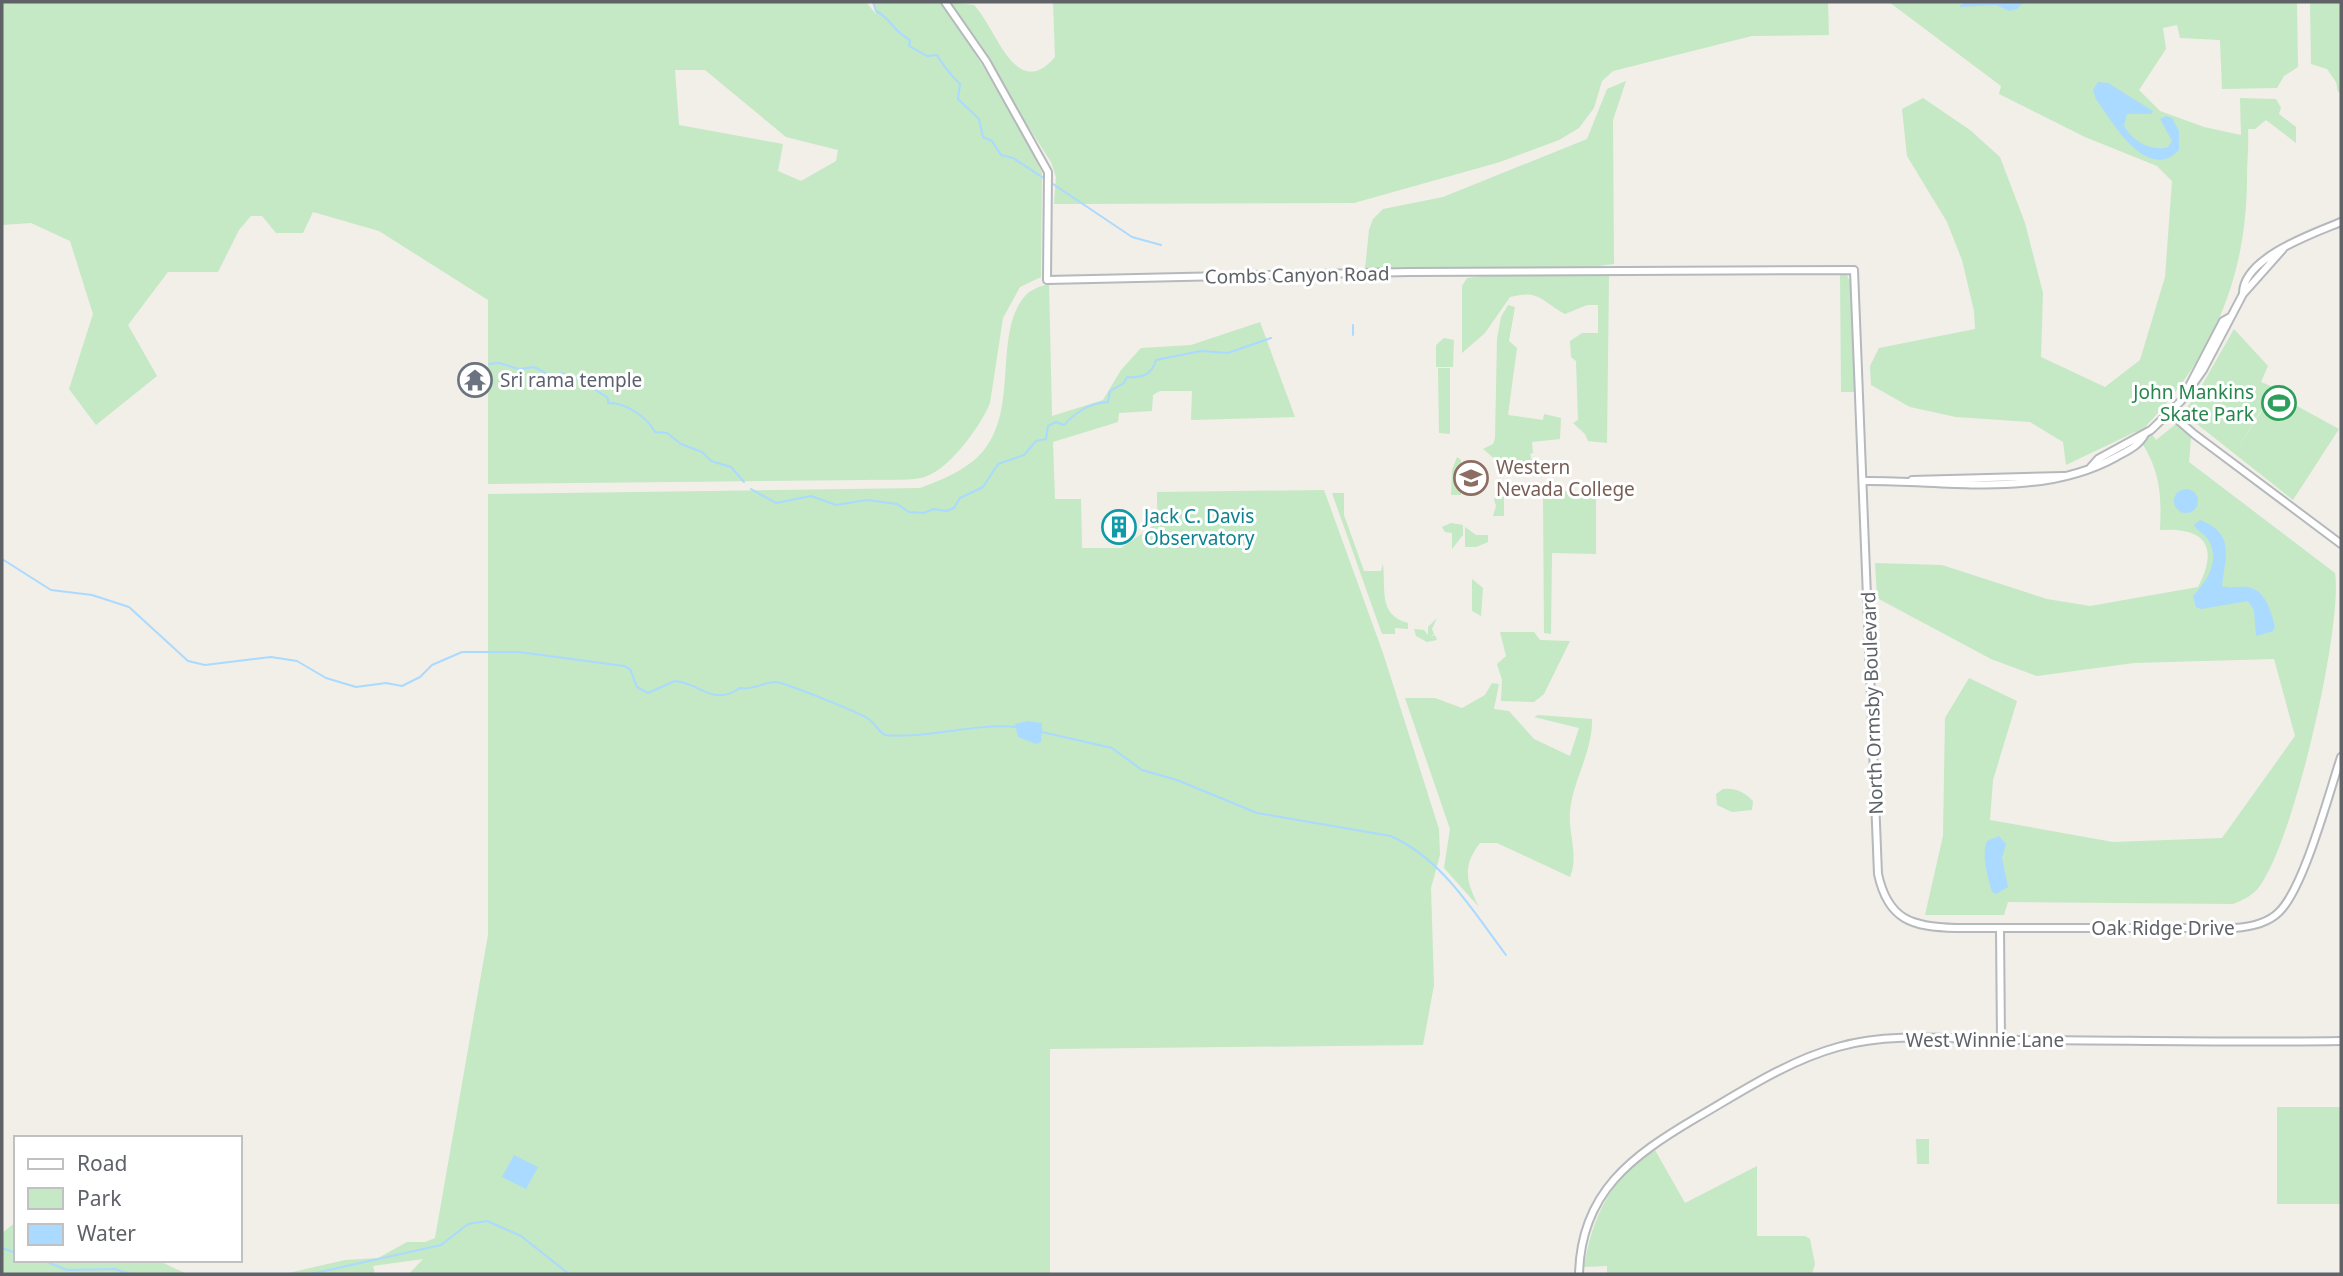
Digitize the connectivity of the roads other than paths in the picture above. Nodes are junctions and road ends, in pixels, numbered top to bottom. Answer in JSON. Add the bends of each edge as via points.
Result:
{"nodes":[{"id":1,"x":945,"y":2,"type":"edge"},
{"id":2,"x":2341,"y":222,"type":"edge"},
{"id":3,"x":1854,"y":270,"type":"joint"},
{"id":4,"x":2170,"y":412,"type":"junction"},
{"id":5,"x":1864,"y":481,"type":"junction"},
{"id":6,"x":2341,"y":544,"type":"edge"},
{"id":7,"x":2341,"y":757,"type":"edge"},
{"id":8,"x":2000,"y":928,"type":"junction"},
{"id":9,"x":2001,"y":1040,"type":"junction"},
{"id":10,"x":2341,"y":1041,"type":"edge"},
{"id":11,"x":1579,"y":1274,"type":"edge"}],
"edges":[{"from":1,"to":3,"type":"street","name":"Combs Canyon Road","via":[[986,61],[1048,172],[1047,281],[1409,272]]},
{"from":2,"to":4,"type":"street","via":[[2283,249],[2243,294],[2203,370]]},
{"from":3,"to":5,"type":"street","name":"North Ormsby Boulevard"},
{"from":4,"to":5,"type":"street","via":[[2145,434],[2090,468],[2064,476]]},
{"from":4,"to":6,"type":"street"},
{"from":5,"to":8,"type":"street","name":"North Ormsby Boulevard","via":[[1882,890],[1899,915],[1922,926]]},
{"from":7,"to":8,"type":"street","name":"Oak Ridge Drive","via":[[2296,886],[2271,918],[2234,928]]},
{"from":8,"to":9,"type":"street"},
{"from":9,"to":10,"type":"street","name":"West Winnie Lane"},
{"from":9,"to":11,"type":"street","name":"West Winnie Lane","via":[[1870,1041],[1839,1046],[1796,1062],[1654,1143],[1623,1167],[1602,1195],[1583,1241]]}]}
